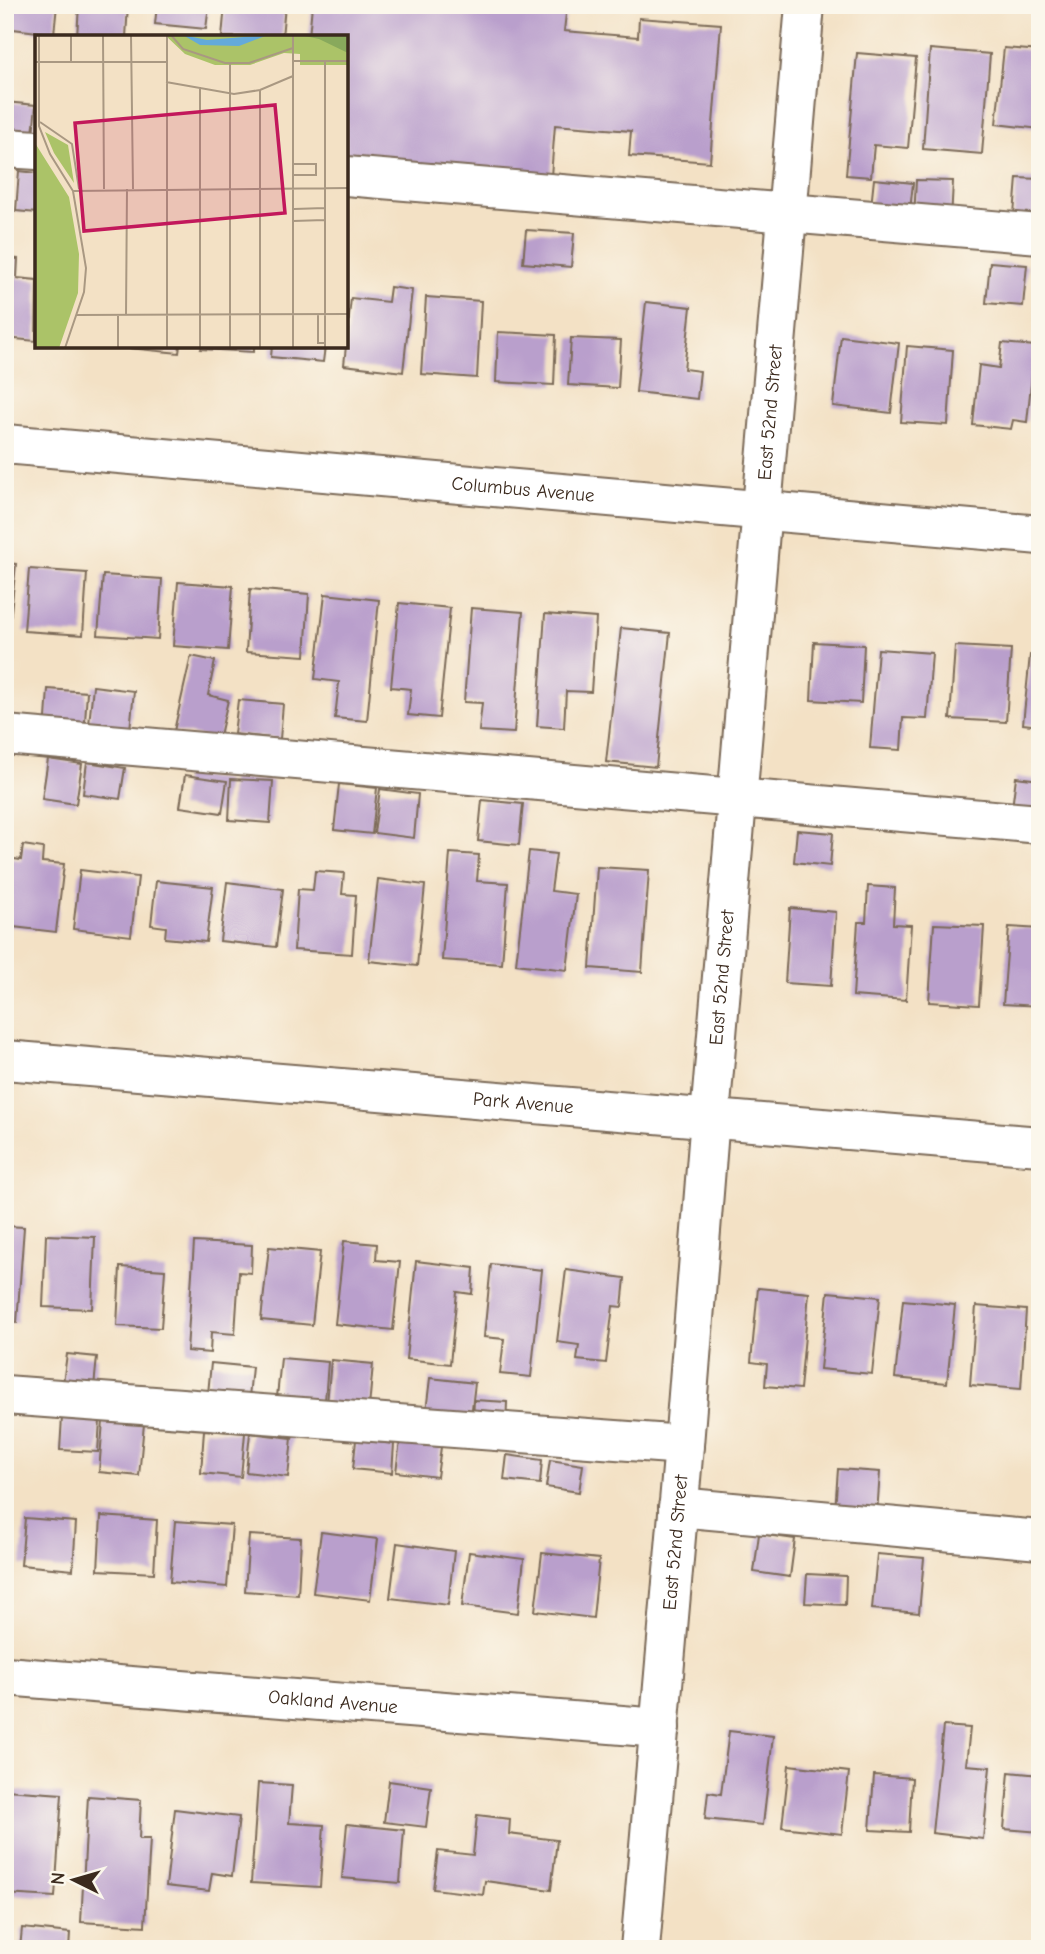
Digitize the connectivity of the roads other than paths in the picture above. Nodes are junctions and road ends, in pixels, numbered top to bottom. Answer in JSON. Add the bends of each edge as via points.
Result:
{"nodes":[{"id":1,"x":805,"y":5,"type":"edge"},
{"id":2,"x":5,"y":148,"type":"edge"},
{"id":3,"x":35,"y":150,"type":"edge"},
{"id":4,"x":348,"y":176,"type":"edge"},
{"id":5,"x":788,"y":212,"type":"junction"},
{"id":6,"x":1040,"y":234,"type":"edge"},
{"id":7,"x":5,"y":444,"type":"edge"},
{"id":8,"x":761,"y":510,"type":"junction"},
{"id":9,"x":1040,"y":534,"type":"edge"},
{"id":10,"x":5,"y":735,"type":"edge"},
{"id":11,"x":738,"y":798,"type":"junction"},
{"id":12,"x":1040,"y":824,"type":"edge"},
{"id":13,"x":5,"y":1060,"type":"edge"},
{"id":14,"x":710,"y":1117,"type":"junction"},
{"id":15,"x":1040,"y":1146,"type":"edge"},
{"id":16,"x":5,"y":1395,"type":"edge"},
{"id":17,"x":684,"y":1446,"type":"junction"},
{"id":18,"x":678,"y":1507,"type":"junction"},
{"id":19,"x":1040,"y":1540,"type":"edge"},
{"id":20,"x":5,"y":1676,"type":"edge"},
{"id":21,"x":660,"y":1728,"type":"junction"},
{"id":22,"x":640,"y":1949,"type":"edge"}],
"edges":[{"from":1,"to":5,"type":"street","name":"East 52nd Street"},
{"from":2,"to":3,"type":"street"},
{"from":4,"to":5,"type":"street"},
{"from":5,"to":6,"type":"street"},
{"from":5,"to":8,"type":"street","name":"East 52nd Street"},
{"from":7,"to":8,"type":"street","name":"Columbus Avenue"},
{"from":8,"to":9,"type":"street","name":"Columbus Avenue"},
{"from":8,"to":11,"type":"street","name":"East 52nd Street"},
{"from":10,"to":11,"type":"street"},
{"from":11,"to":12,"type":"street"},
{"from":11,"to":14,"type":"street","name":"East 52nd Street"},
{"from":13,"to":14,"type":"street","name":"Park Avenue"},
{"from":14,"to":15,"type":"street","name":"Park Avenue"},
{"from":14,"to":17,"type":"street","name":"East 52nd Street"},
{"from":16,"to":17,"type":"street"},
{"from":17,"to":18,"type":"street","name":"East 52nd Street"},
{"from":18,"to":19,"type":"street"},
{"from":18,"to":21,"type":"street","name":"East 52nd Street"},
{"from":20,"to":21,"type":"street","name":"Oakland Avenue"},
{"from":21,"to":22,"type":"street","name":"East 52nd Street"}]}
